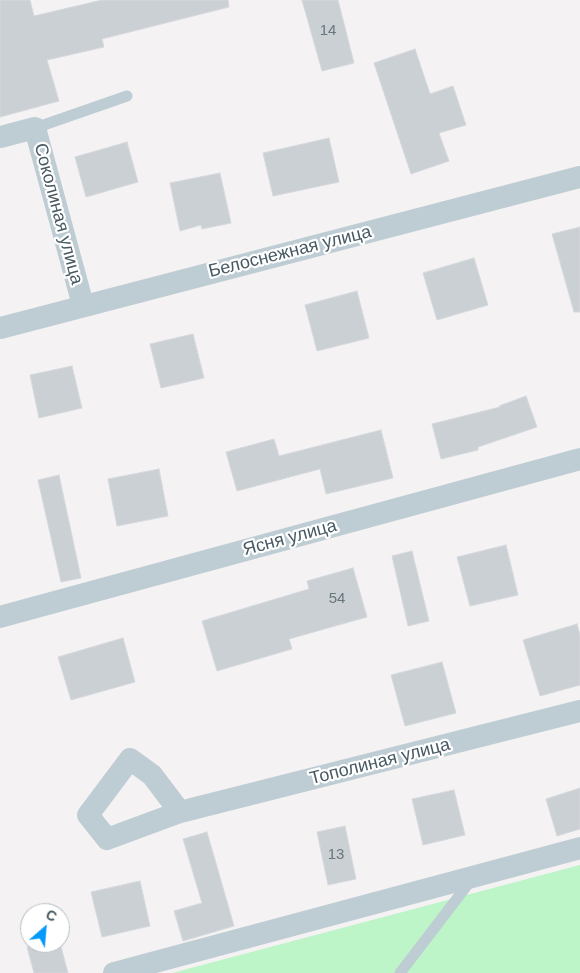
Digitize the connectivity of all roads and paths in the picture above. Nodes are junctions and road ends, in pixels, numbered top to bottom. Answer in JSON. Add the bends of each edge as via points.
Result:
{"nodes":[{"id":1,"x":128,"y":96,"type":"dead end"},
{"id":2,"x":34,"y":128,"type":"junction"},
{"id":3,"x":0,"y":137,"type":"edge"},
{"id":4,"x":580,"y":177,"type":"edge"},
{"id":5,"x":83,"y":305,"type":"junction"},
{"id":6,"x":0,"y":328,"type":"edge"},
{"id":7,"x":580,"y":459,"type":"edge"},
{"id":8,"x":0,"y":617,"type":"edge"},
{"id":9,"x":580,"y":711,"type":"edge"},
{"id":10,"x":180,"y":812,"type":"dead end"},
{"id":11,"x":580,"y":848,"type":"edge"},
{"id":12,"x":475,"y":876,"type":"junction"},
{"id":13,"x":114,"y":973,"type":"edge"},
{"id":14,"x":400,"y":973,"type":"edge"}],
"edges":[{"from":1,"to":2,"type":"lane"},
{"from":2,"to":3,"type":"street","name":"Соколиная улица"},
{"from":2,"to":5,"type":"street","name":"Соколиная улица"},
{"from":4,"to":5,"type":"street","name":"Белоснежная улица"},
{"from":5,"to":6,"type":"street","name":"Белоснежная улица"},
{"from":7,"to":8,"type":"street","name":"Ясня улица"},
{"from":9,"to":10,"type":"street","name":"Тополиная улица"},
{"from":11,"to":12,"type":"street"},
{"from":12,"to":13,"type":"street"},
{"from":12,"to":14,"type":"lane"}]}
